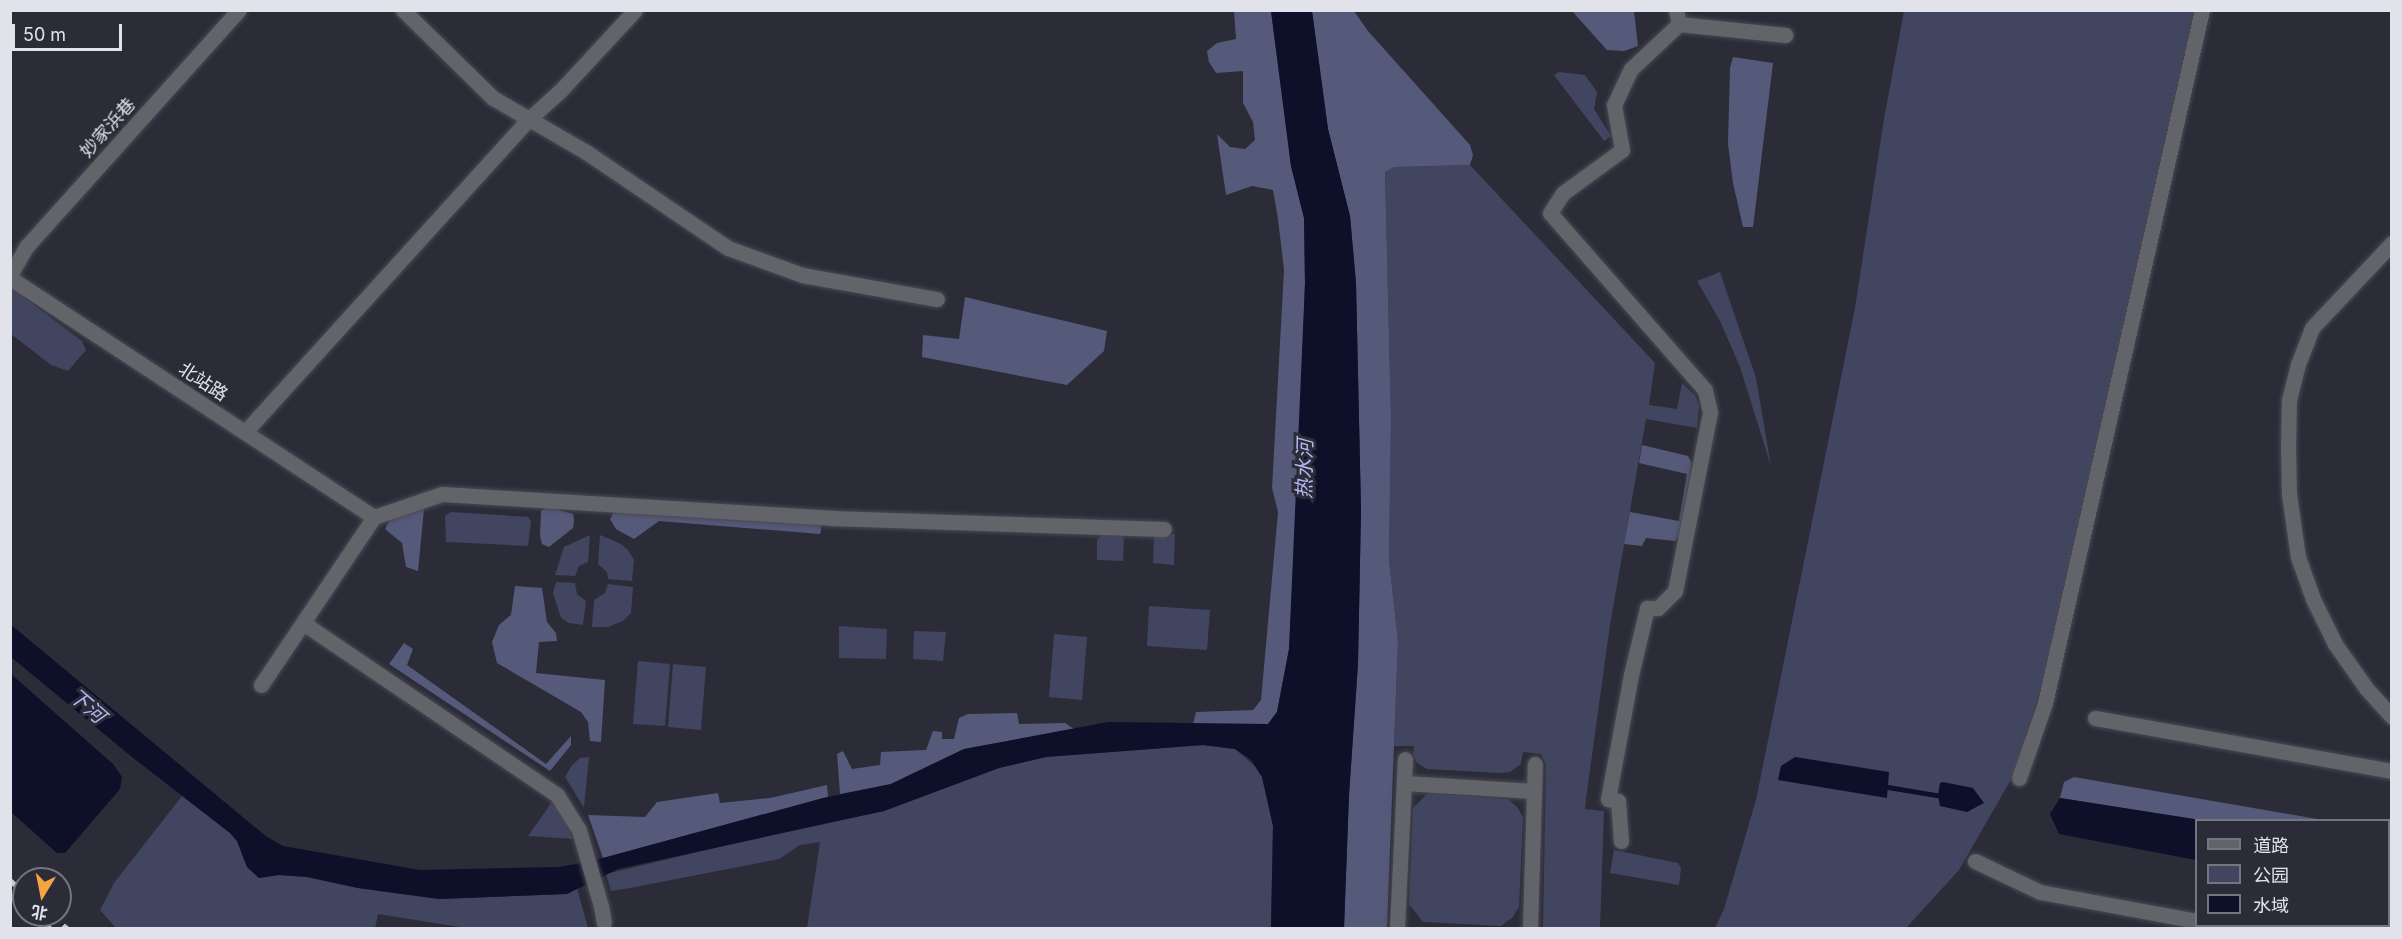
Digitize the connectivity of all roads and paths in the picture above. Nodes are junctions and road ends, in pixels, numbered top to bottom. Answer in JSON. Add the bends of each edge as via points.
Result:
{"nodes":[{"id":1,"x":239,"y":10,"type":"edge"},
{"id":2,"x":403,"y":10,"type":"edge"},
{"id":3,"x":635,"y":10,"type":"edge"},
{"id":4,"x":2202,"y":10,"type":"edge"},
{"id":5,"x":1677,"y":17,"type":"edge"},
{"id":6,"x":1785,"y":35,"type":"dead end"},
{"id":7,"x":529,"y":119,"type":"junction"},
{"id":8,"x":2391,"y":243,"type":"edge"},
{"id":9,"x":10,"y":276,"type":"edge"},
{"id":10,"x":937,"y":299,"type":"dead end"},
{"id":11,"x":245,"y":432,"type":"junction"},
{"id":12,"x":374,"y":516,"type":"junction"},
{"id":13,"x":1164,"y":529,"type":"dead end"},
{"id":14,"x":303,"y":623,"type":"junction"},
{"id":15,"x":261,"y":685,"type":"dead end"},
{"id":16,"x":2391,"y":717,"type":"edge"},
{"id":17,"x":2095,"y":718,"type":"dead end"},
{"id":18,"x":1405,"y":759,"type":"dead end"},
{"id":19,"x":1535,"y":764,"type":"dead end"},
{"id":20,"x":2391,"y":771,"type":"edge"},
{"id":21,"x":2019,"y":778,"type":"dead end"},
{"id":22,"x":1404,"y":783,"type":"junction"},
{"id":23,"x":1534,"y":791,"type":"junction"},
{"id":24,"x":1621,"y":841,"type":"dead end"},
{"id":25,"x":1975,"y":861,"type":"dead end"},
{"id":26,"x":2195,"y":921,"type":"edge"},
{"id":27,"x":604,"y":923,"type":"dead end"},
{"id":28,"x":1397,"y":928,"type":"edge"},
{"id":29,"x":1530,"y":928,"type":"edge"}],
"edges":[{"from":1,"to":9,"type":"street","name":"妙家浜巷","via":[[27,246]]},
{"from":2,"to":7,"type":"street","via":[[494,98]]},
{"from":3,"to":7,"type":"street"},
{"from":4,"to":21,"type":"street","via":[[2048,692]]},
{"from":5,"to":6,"type":"street"},
{"from":5,"to":24,"type":"street","via":[[1631,69],[1614,105],[1622,150],[1563,193],[1550,213],[1705,390],[1710,412],[1675,591],[1658,608],[1647,608],[1631,675],[1608,799],[1618,801]]},
{"from":7,"to":10,"type":"street","via":[[586,152],[728,248],[802,275]]},
{"from":7,"to":11,"type":"street"},
{"from":8,"to":16,"type":"street","via":[[2312,328],[2289,400],[2288,446],[2289,494],[2298,557],[2313,599],[2335,644]]},
{"from":9,"to":11,"type":"street","name":"北站路"},
{"from":11,"to":12,"type":"street","name":"北站路"},
{"from":12,"to":13,"type":"street","via":[[442,494],[831,518]]},
{"from":12,"to":14,"type":"street"},
{"from":14,"to":15,"type":"street"},
{"from":14,"to":27,"type":"street","via":[[556,795],[579,830]]},
{"from":17,"to":20,"type":"street"},
{"from":18,"to":22,"type":"street"},
{"from":19,"to":23,"type":"street"},
{"from":22,"to":23,"type":"street"},
{"from":22,"to":28,"type":"street"},
{"from":23,"to":29,"type":"street"},
{"from":25,"to":26,"type":"street","via":[[2040,892]]}]}
